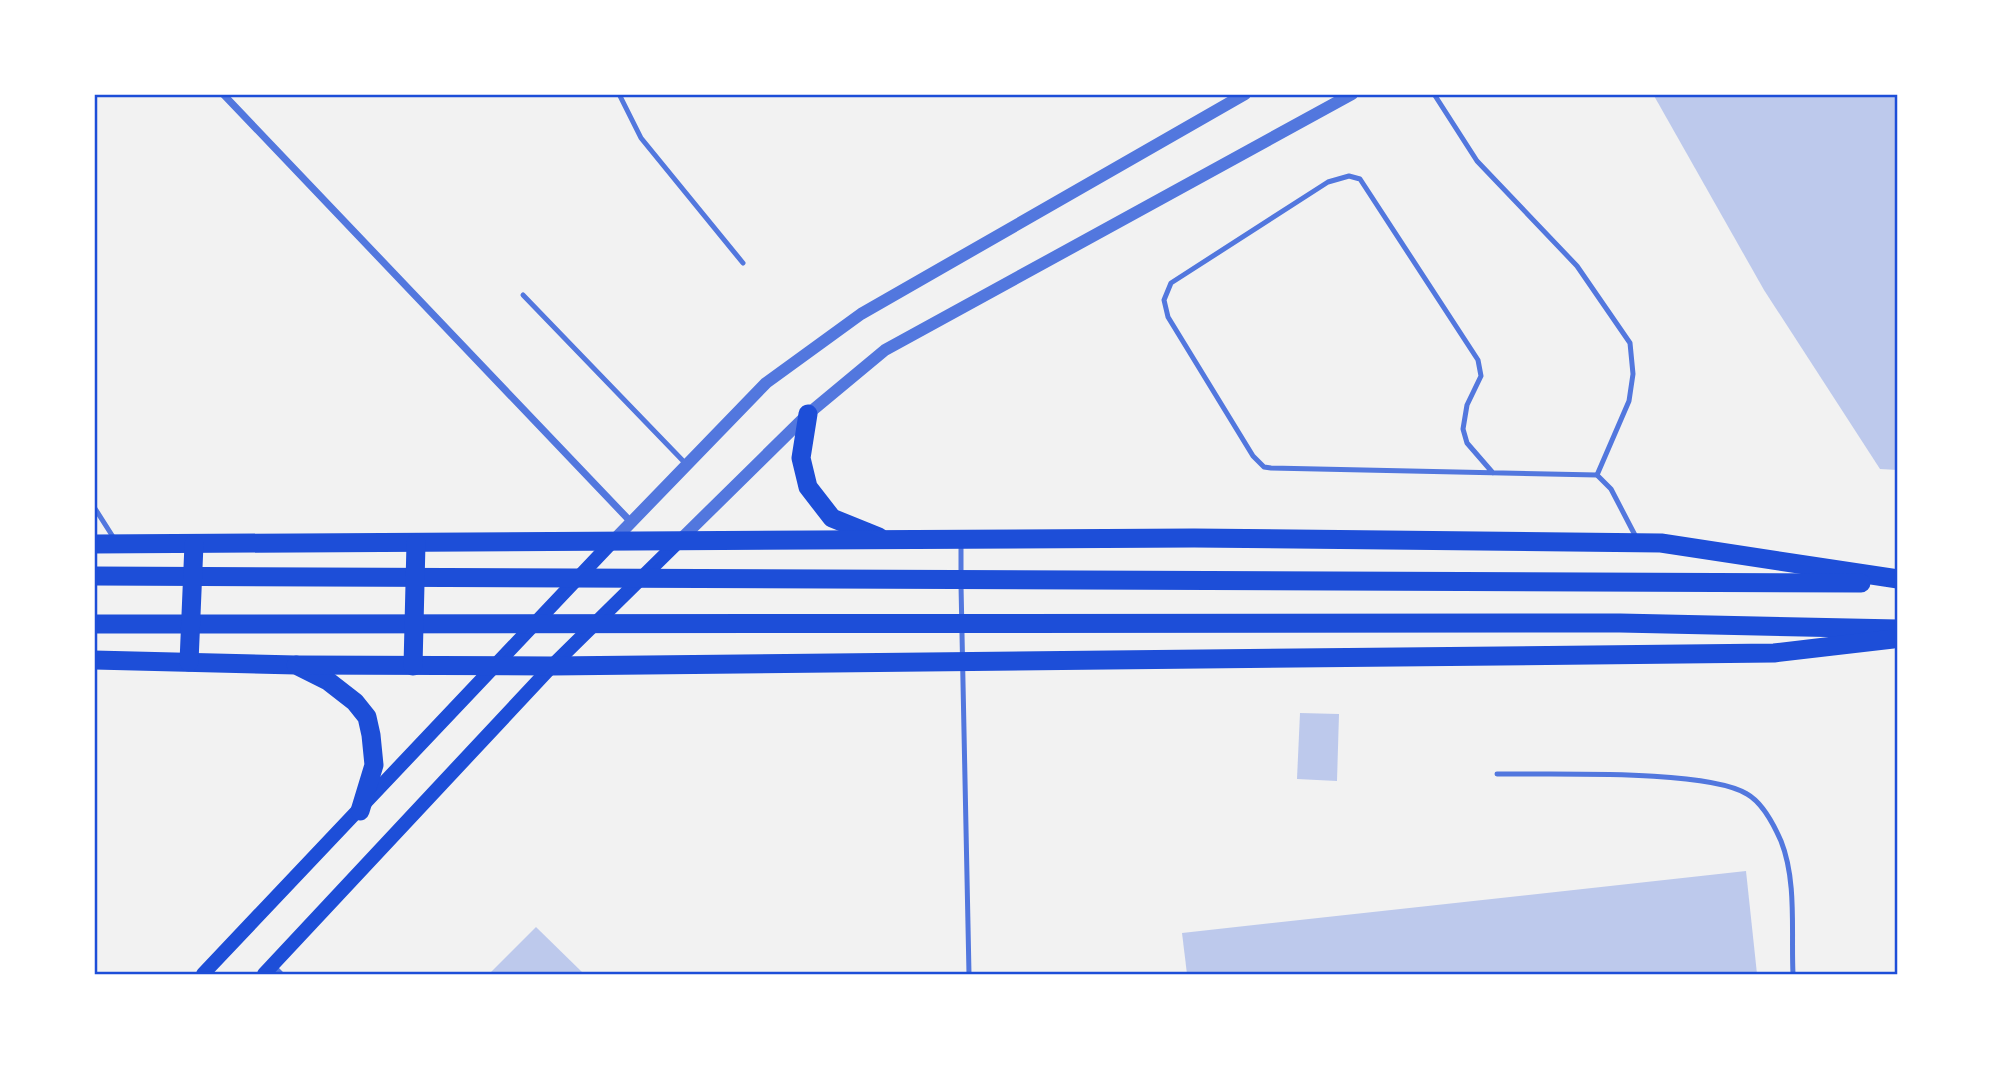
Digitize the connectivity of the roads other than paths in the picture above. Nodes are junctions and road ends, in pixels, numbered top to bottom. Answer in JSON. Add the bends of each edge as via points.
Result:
{"nodes":[{"id":1,"x":223,"y":94,"type":"edge"},
{"id":2,"x":619,"y":94,"type":"edge"},
{"id":3,"x":1245,"y":94,"type":"edge"},
{"id":4,"x":1352,"y":94,"type":"edge"},
{"id":5,"x":1434,"y":94,"type":"edge"},
{"id":6,"x":744,"y":263,"type":"dead end"},
{"id":7,"x":523,"y":295,"type":"dead end"},
{"id":8,"x":808,"y":414,"type":"junction"},
{"id":9,"x":687,"y":465,"type":"junction"},
{"id":10,"x":1493,"y":473,"type":"junction"},
{"id":11,"x":1597,"y":475,"type":"junction"},
{"id":12,"x":94,"y":507,"type":"edge"},
{"id":13,"x":631,"y":522,"type":"junction"},
{"id":14,"x":961,"y":540,"type":"junction"},
{"id":15,"x":679,"y":541,"type":"junction"},
{"id":16,"x":886,"y":541,"type":"junction"},
{"id":17,"x":612,"y":542,"type":"junction"},
{"id":18,"x":416,"y":543,"type":"junction"},
{"id":19,"x":1639,"y":543,"type":"junction"},
{"id":20,"x":94,"y":544,"type":"edge"},
{"id":21,"x":117,"y":544,"type":"junction"},
{"id":22,"x":194,"y":544,"type":"junction"},
{"id":23,"x":94,"y":576,"type":"edge"},
{"id":24,"x":1898,"y":581,"type":"edge"},
{"id":25,"x":94,"y":624,"type":"edge"},
{"id":26,"x":1898,"y":629,"type":"edge"},
{"id":27,"x":1898,"y":639,"type":"edge"},
{"id":28,"x":94,"y":660,"type":"edge"},
{"id":29,"x":962,"y":661,"type":"junction"},
{"id":30,"x":189,"y":662,"type":"junction"},
{"id":31,"x":296,"y":665,"type":"junction"},
{"id":32,"x":413,"y":666,"type":"junction"},
{"id":33,"x":492,"y":666,"type":"junction"},
{"id":34,"x":552,"y":666,"type":"junction"},
{"id":35,"x":1497,"y":774,"type":"dead end"},
{"id":36,"x":360,"y":811,"type":"junction"},
{"id":37,"x":272,"y":972,"type":"edge"},
{"id":38,"x":203,"y":975,"type":"edge"},
{"id":39,"x":969,"y":975,"type":"edge"},
{"id":40,"x":1793,"y":975,"type":"edge"}],
"edges":[{"from":1,"to":13,"type":"street"},
{"from":2,"to":6,"type":"lane","via":[[641,138]]},
{"from":3,"to":9,"type":"street","via":[[861,314],[766,383]]},
{"from":4,"to":8,"type":"street","via":[[885,350]]},
{"from":5,"to":11,"type":"lane","via":[[1477,161],[1577,266],[1630,343],[1633,374],[1629,401]]},
{"from":7,"to":9,"type":"lane"},
{"from":8,"to":15,"type":"street"},
{"from":8,"to":16,"type":"highway","via":[[801,458],[808,487],[832,518]]},
{"from":9,"to":13,"type":"street"},
{"from":10,"to":10,"type":"lane","via":[[1467,443],[1463,429],[1467,405],[1481,376],[1478,360],[1360,179],[1349,176],[1328,182],[1178,278],[1167,291],[1165,309],[1176,333],[1264,467]]},
{"from":10,"to":11,"type":"lane"},
{"from":11,"to":19,"type":"lane","via":[[1611,489]]},
{"from":12,"to":21,"type":"lane"},
{"from":13,"to":17,"type":"street"},
{"from":14,"to":16,"type":"highway"},
{"from":14,"to":19,"type":"highway"},
{"from":14,"to":29,"type":"lane"},
{"from":15,"to":16,"type":"highway"},
{"from":15,"to":17,"type":"highway"},
{"from":15,"to":34,"type":"main road"},
{"from":17,"to":18,"type":"highway"},
{"from":17,"to":33,"type":"main road"},
{"from":18,"to":22,"type":"highway"},
{"from":18,"to":32,"type":"highway"},
{"from":19,"to":24,"type":"highway"},
{"from":20,"to":21,"type":"highway"},
{"from":21,"to":22,"type":"highway"},
{"from":22,"to":30,"type":"highway"},
{"from":23,"to":24,"type":"highway"},
{"from":25,"to":26,"type":"highway","via":[[1620,622]]},
{"from":27,"to":29,"type":"highway","via":[[1774,653]]},
{"from":28,"to":30,"type":"highway"},
{"from":29,"to":34,"type":"highway"},
{"from":29,"to":39,"type":"lane"},
{"from":30,"to":31,"type":"highway"},
{"from":31,"to":32,"type":"highway"},
{"from":31,"to":36,"type":"highway","via":[[328,681],[367,718],[374,765]]},
{"from":32,"to":33,"type":"highway"},
{"from":33,"to":34,"type":"highway"},
{"from":33,"to":36,"type":"main road"},
{"from":34,"to":37,"type":"main road"},
{"from":35,"to":40,"type":"lane","via":[[1700,779],[1747,794],[1768,815],[1788,869]]},
{"from":36,"to":38,"type":"main road"}]}
